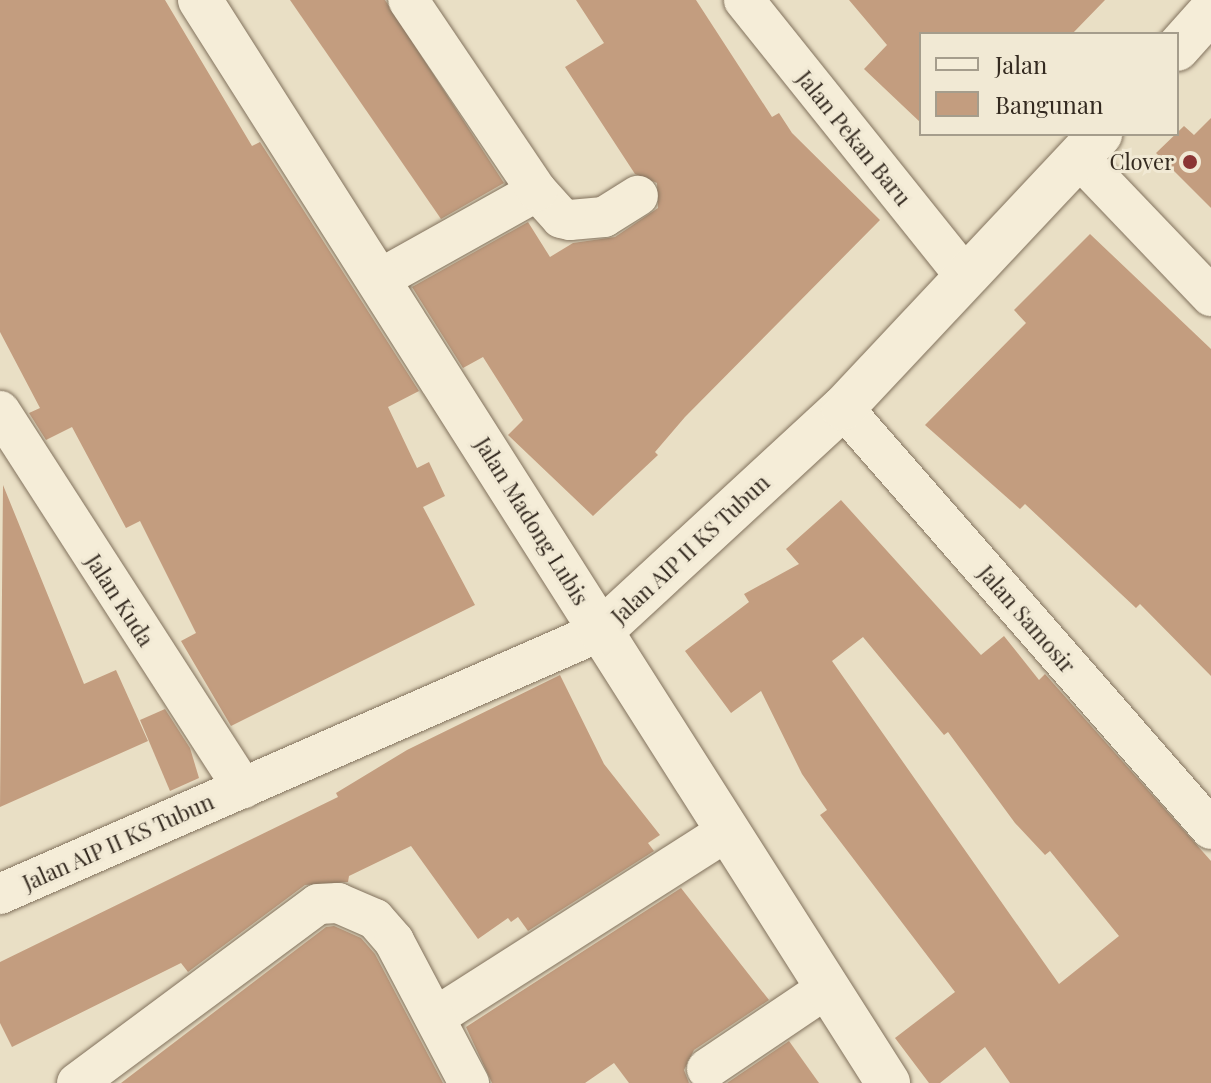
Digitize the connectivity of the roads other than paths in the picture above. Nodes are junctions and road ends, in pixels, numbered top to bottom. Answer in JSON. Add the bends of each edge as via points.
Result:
{"nodes":[{"id":1,"x":200,"y":0,"type":"edge"},
{"id":2,"x":408,"y":0,"type":"edge"},
{"id":3,"x":744,"y":0,"type":"edge"},
{"id":4,"x":1211,"y":11,"type":"edge"},
{"id":5,"x":1179,"y":47,"type":"edge"},
{"id":6,"x":1090,"y":146,"type":"edge"},
{"id":7,"x":537,"y":191,"type":"junction"},
{"id":8,"x":638,"y":196,"type":"dead end"},
{"id":9,"x":965,"y":276,"type":"junction"},
{"id":10,"x":378,"y":280,"type":"junction"},
{"id":11,"x":1211,"y":296,"type":"edge"},
{"id":12,"x":843,"y":408,"type":"junction"},
{"id":13,"x":0,"y":411,"type":"edge"},
{"id":14,"x":601,"y":631,"type":"junction"},
{"id":15,"x":243,"y":788,"type":"junction"},
{"id":16,"x":1211,"y":829,"type":"edge"},
{"id":17,"x":726,"y":832,"type":"junction"},
{"id":18,"x":0,"y":894,"type":"edge"},
{"id":19,"x":827,"y":988,"type":"junction"},
{"id":20,"x":437,"y":1016,"type":"junction"},
{"id":21,"x":707,"y":1069,"type":"dead end"},
{"id":22,"x":77,"y":1083,"type":"edge"},
{"id":23,"x":469,"y":1083,"type":"edge"},
{"id":24,"x":888,"y":1083,"type":"edge"}],
"edges":[{"from":1,"to":10,"type":"street","name":"Jalan Madong Lubis"},
{"from":2,"to":7,"type":"street"},
{"from":3,"to":9,"type":"street","name":"Jalan Pekan Baru"},
{"from":4,"to":5,"type":"street"},
{"from":6,"to":9,"type":"street","name":"Jalan AIP II KS Tubun"},
{"from":6,"to":11,"type":"street"},
{"from":7,"to":8,"type":"street","via":[[561,218],[570,220],[604,217]]},
{"from":7,"to":10,"type":"street"},
{"from":9,"to":12,"type":"street","name":"Jalan AIP II KS Tubun"},
{"from":10,"to":14,"type":"street","name":"Jalan Madong Lubis"},
{"from":12,"to":14,"type":"street","name":"Jalan AIP II KS Tubun"},
{"from":12,"to":16,"type":"street","name":"Jalan Samosir"},
{"from":13,"to":15,"type":"street","name":"Jalan Kuda"},
{"from":14,"to":15,"type":"street","name":"Jalan AIP II KS Tubun"},
{"from":14,"to":17,"type":"street","name":"Jalan Madong Lubis"},
{"from":15,"to":18,"type":"street","name":"Jalan AIP II KS Tubun"},
{"from":17,"to":19,"type":"street","name":"Jalan Madong Lubis"},
{"from":17,"to":20,"type":"street"},
{"from":19,"to":21,"type":"street"},
{"from":19,"to":24,"type":"street","name":"Jalan Madong Lubis"},
{"from":20,"to":22,"type":"street","via":[[375,919],[338,903],[318,904]]},
{"from":20,"to":23,"type":"street"}]}
